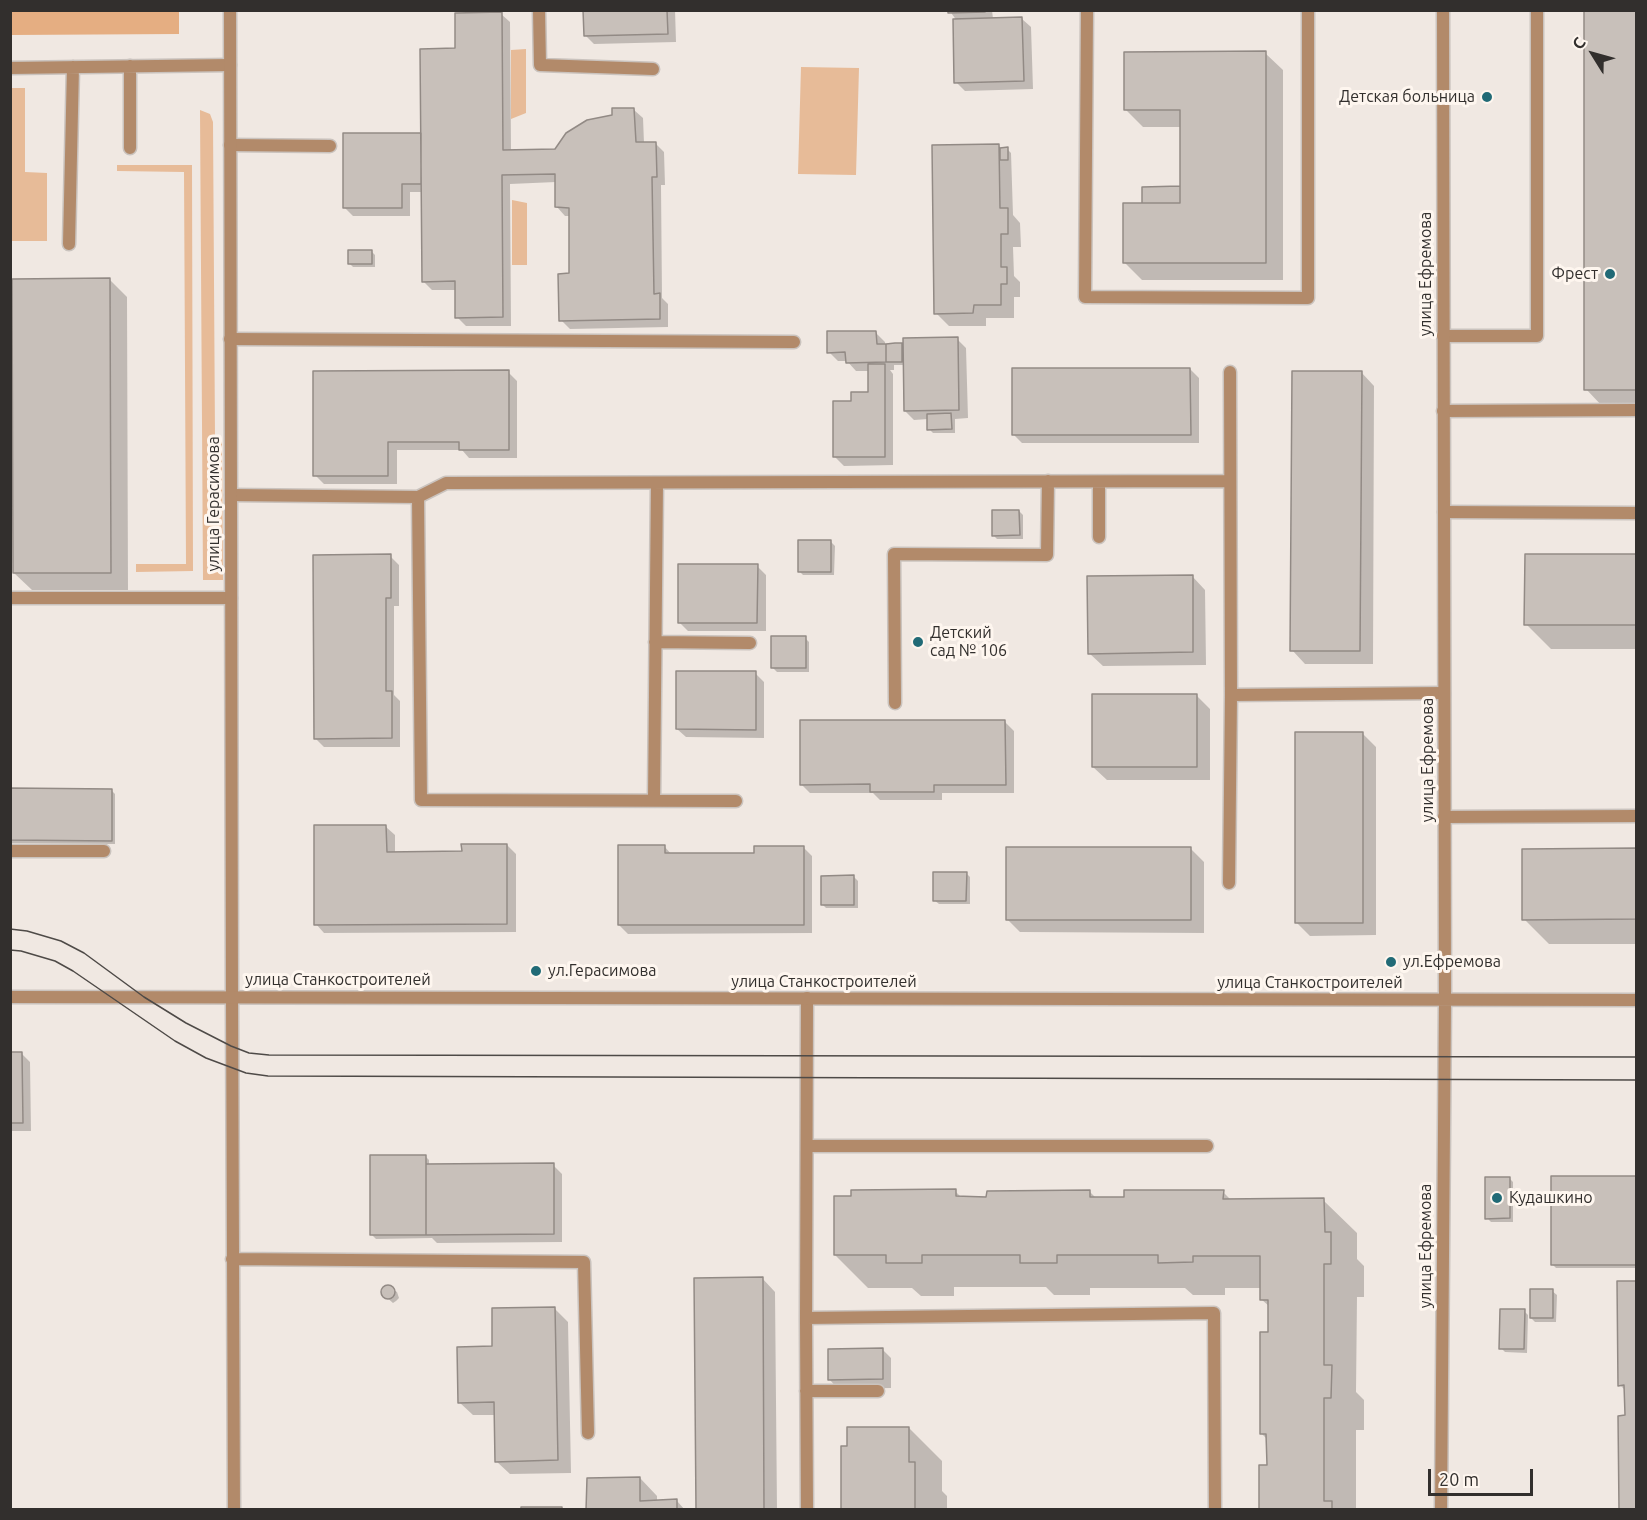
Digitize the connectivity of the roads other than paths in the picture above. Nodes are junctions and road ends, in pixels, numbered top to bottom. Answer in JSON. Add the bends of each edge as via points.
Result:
{"nodes":[{"id":1,"x":230,"y":10,"type":"edge"},
{"id":2,"x":539,"y":10,"type":"edge"},
{"id":3,"x":1087,"y":10,"type":"edge"},
{"id":4,"x":1308,"y":10,"type":"edge"},
{"id":5,"x":1443,"y":10,"type":"edge"},
{"id":6,"x":1537,"y":10,"type":"edge"},
{"id":7,"x":230,"y":65,"type":"junction"},
{"id":8,"x":130,"y":66,"type":"junction"},
{"id":9,"x":73,"y":67,"type":"junction"},
{"id":10,"x":10,"y":68,"type":"edge"},
{"id":11,"x":653,"y":69,"type":"dead end"},
{"id":12,"x":230,"y":145,"type":"junction"},
{"id":13,"x":330,"y":146,"type":"dead end"},
{"id":14,"x":130,"y":148,"type":"dead end"},
{"id":15,"x":69,"y":244,"type":"dead end"},
{"id":16,"x":1443,"y":336,"type":"junction"},
{"id":17,"x":230,"y":339,"type":"junction"},
{"id":18,"x":794,"y":342,"type":"dead end"},
{"id":19,"x":1230,"y":372,"type":"dead end"},
{"id":20,"x":1636,"y":410,"type":"edge"},
{"id":21,"x":1443,"y":411,"type":"junction"},
{"id":22,"x":1230,"y":481,"type":"junction"},
{"id":23,"x":1048,"y":482,"type":"junction"},
{"id":24,"x":1099,"y":482,"type":"junction"},
{"id":25,"x":657,"y":483,"type":"junction"},
{"id":26,"x":231,"y":495,"type":"junction"},
{"id":27,"x":418,"y":497,"type":"junction"},
{"id":28,"x":1444,"y":512,"type":"junction"},
{"id":29,"x":1636,"y":513,"type":"edge"},
{"id":30,"x":1100,"y":537,"type":"dead end"},
{"id":31,"x":231,"y":597,"type":"junction"},
{"id":32,"x":10,"y":598,"type":"edge"},
{"id":33,"x":655,"y":642,"type":"junction"},
{"id":34,"x":750,"y":643,"type":"dead end"},
{"id":35,"x":1444,"y":693,"type":"junction"},
{"id":36,"x":1231,"y":695,"type":"junction"},
{"id":37,"x":895,"y":703,"type":"dead end"},
{"id":38,"x":654,"y":800,"type":"junction"},
{"id":39,"x":736,"y":801,"type":"dead end"},
{"id":40,"x":1636,"y":816,"type":"edge"},
{"id":41,"x":1444,"y":817,"type":"junction"},
{"id":42,"x":10,"y":851,"type":"edge"},
{"id":43,"x":104,"y":851,"type":"dead end"},
{"id":44,"x":1229,"y":883,"type":"dead end"},
{"id":45,"x":10,"y":997,"type":"edge"},
{"id":46,"x":232,"y":997,"type":"junction"},
{"id":47,"x":807,"y":998,"type":"junction"},
{"id":48,"x":1636,"y":1000,"type":"edge"},
{"id":49,"x":1445,"y":1001,"type":"junction"},
{"id":50,"x":807,"y":1146,"type":"junction"},
{"id":51,"x":1207,"y":1146,"type":"dead end"},
{"id":52,"x":232,"y":1259,"type":"junction"},
{"id":53,"x":806,"y":1318,"type":"junction"},
{"id":54,"x":806,"y":1391,"type":"junction"},
{"id":55,"x":878,"y":1391,"type":"dead end"},
{"id":56,"x":588,"y":1433,"type":"dead end"},
{"id":57,"x":234,"y":1509,"type":"edge"},
{"id":58,"x":807,"y":1509,"type":"edge"},
{"id":59,"x":1215,"y":1509,"type":"edge"},
{"id":60,"x":1441,"y":1509,"type":"edge"}],
"edges":[{"from":1,"to":7,"type":"street","name":"улица Герасимова"},
{"from":2,"to":11,"type":"street","via":[[540,65]]},
{"from":3,"to":4,"type":"street","via":[[1085,297],[1308,298]]},
{"from":5,"to":16,"type":"street","name":"улица Ефремова"},
{"from":6,"to":16,"type":"street","via":[[1537,336]]},
{"from":7,"to":8,"type":"street"},
{"from":7,"to":12,"type":"street","name":"улица Герасимова"},
{"from":8,"to":9,"type":"street"},
{"from":8,"to":14,"type":"street"},
{"from":9,"to":10,"type":"street"},
{"from":9,"to":15,"type":"street"},
{"from":12,"to":13,"type":"street"},
{"from":12,"to":17,"type":"street","name":"улица Герасимова"},
{"from":16,"to":21,"type":"street","name":"улица Ефремова"},
{"from":17,"to":18,"type":"street"},
{"from":17,"to":26,"type":"street","name":"улица Герасимова"},
{"from":19,"to":22,"type":"street"},
{"from":20,"to":21,"type":"street"},
{"from":21,"to":28,"type":"street","name":"улица Ефремова"},
{"from":22,"to":24,"type":"street"},
{"from":22,"to":36,"type":"street"},
{"from":23,"to":24,"type":"street"},
{"from":23,"to":25,"type":"street"},
{"from":23,"to":37,"type":"street","via":[[1047,555],[894,554]]},
{"from":24,"to":30,"type":"street"},
{"from":25,"to":27,"type":"street","via":[[446,483]]},
{"from":25,"to":33,"type":"street"},
{"from":26,"to":27,"type":"street"},
{"from":26,"to":31,"type":"street","name":"улица Герасимова"},
{"from":27,"to":38,"type":"street","via":[[421,800]]},
{"from":28,"to":29,"type":"street"},
{"from":28,"to":35,"type":"street","name":"улица Ефремова"},
{"from":31,"to":32,"type":"street"},
{"from":31,"to":46,"type":"street","name":"улица Герасимова"},
{"from":33,"to":34,"type":"street"},
{"from":33,"to":38,"type":"street"},
{"from":35,"to":36,"type":"street"},
{"from":35,"to":41,"type":"street","name":"улица Ефремова"},
{"from":36,"to":44,"type":"street"},
{"from":38,"to":39,"type":"street"},
{"from":40,"to":41,"type":"street"},
{"from":41,"to":49,"type":"street","name":"улица Ефремова"},
{"from":42,"to":43,"type":"street"},
{"from":45,"to":46,"type":"street","name":"улица Станкостроителей"},
{"from":46,"to":47,"type":"street","name":"улица Станкостроителей"},
{"from":46,"to":52,"type":"street","name":"улица Герасимова"},
{"from":47,"to":49,"type":"street","name":"улица Станкостроителей"},
{"from":47,"to":50,"type":"street"},
{"from":48,"to":49,"type":"street","name":"улица Станкостроителей"},
{"from":49,"to":60,"type":"street","name":"улица Ефремова"},
{"from":50,"to":51,"type":"street"},
{"from":50,"to":53,"type":"street"},
{"from":52,"to":56,"type":"street","via":[[584,1262]]},
{"from":52,"to":57,"type":"street","name":"улица Герасимова"},
{"from":53,"to":54,"type":"street"},
{"from":53,"to":59,"type":"street","via":[[1214,1312]]},
{"from":54,"to":55,"type":"street"},
{"from":54,"to":58,"type":"street"}]}
